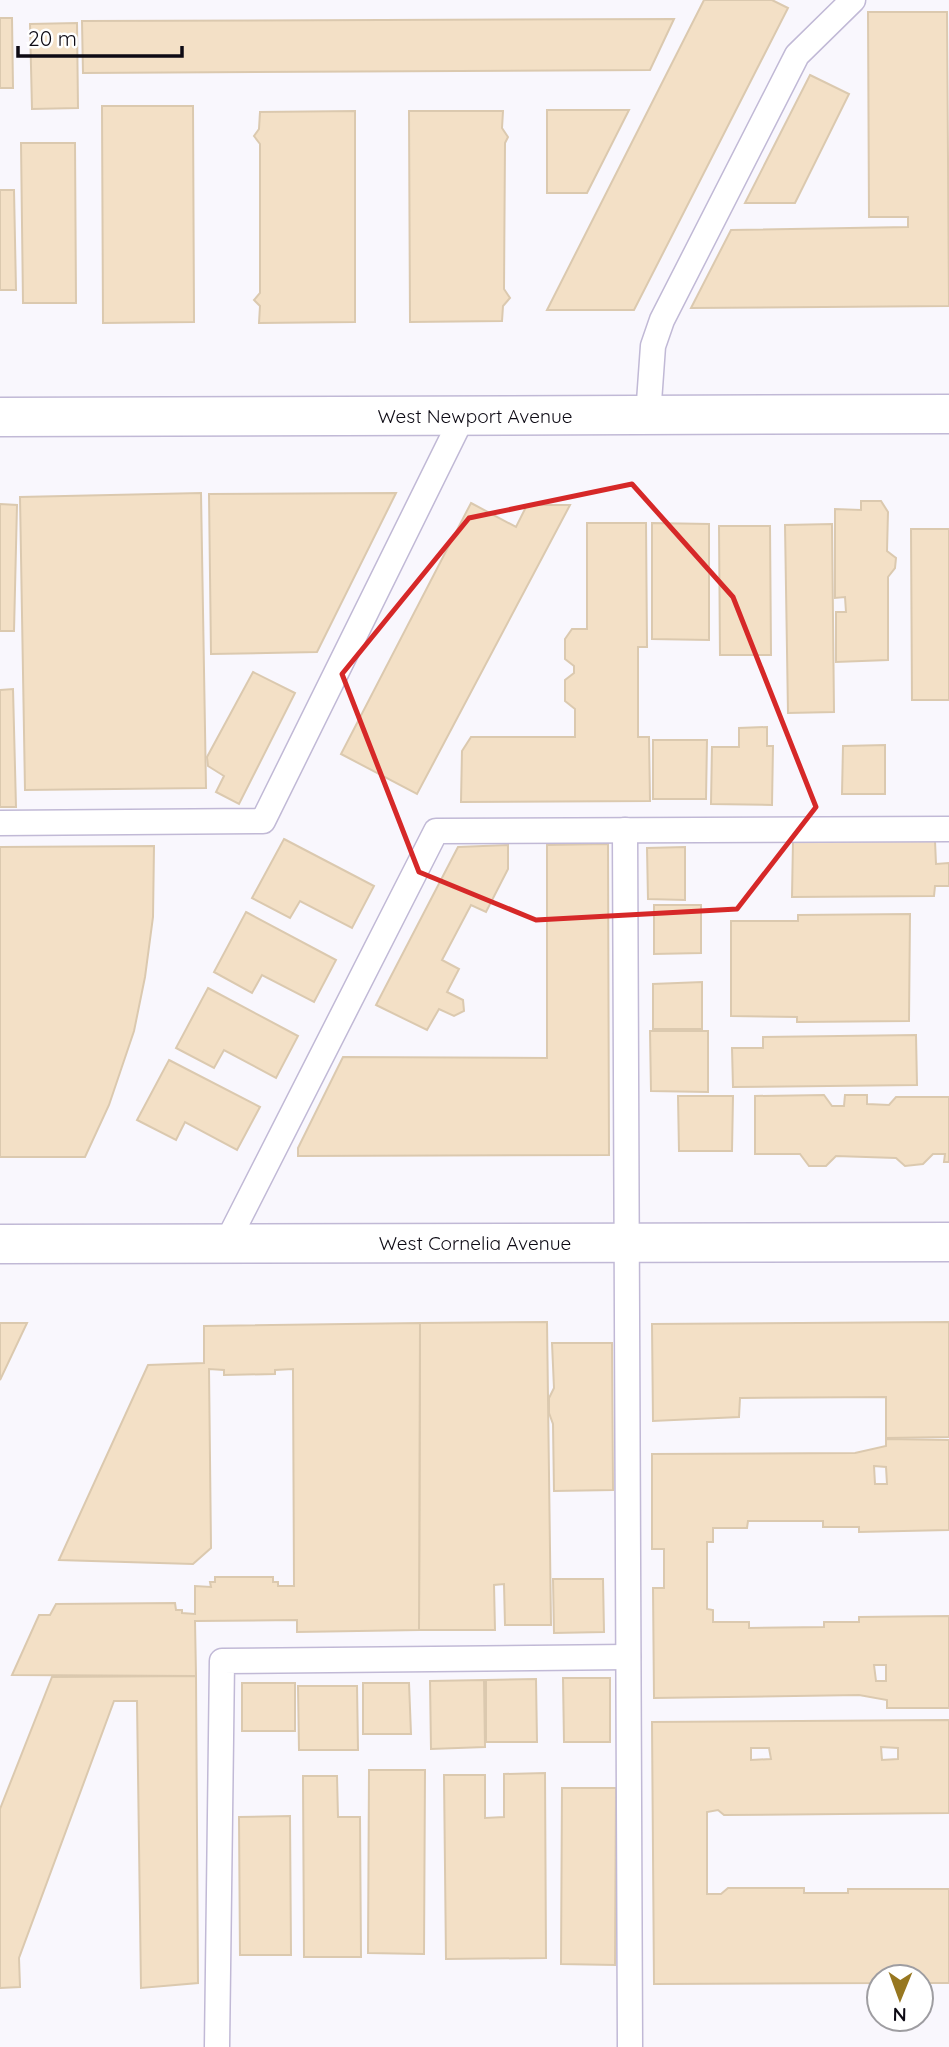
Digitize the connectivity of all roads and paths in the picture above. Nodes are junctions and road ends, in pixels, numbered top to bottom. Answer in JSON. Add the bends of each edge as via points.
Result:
{"nodes":[{"id":1,"x":853,"y":0,"type":"edge"},
{"id":2,"x":949,"y":414,"type":"edge"},
{"id":3,"x":463,"y":416,"type":"junction"},
{"id":4,"x":648,"y":416,"type":"junction"},
{"id":5,"x":0,"y":417,"type":"edge"},
{"id":6,"x":0,"y":823,"type":"edge"},
{"id":7,"x":949,"y":829,"type":"edge"},
{"id":8,"x":625,"y":830,"type":"junction"},
{"id":9,"x":949,"y":1242,"type":"edge"},
{"id":10,"x":627,"y":1243,"type":"junction"},
{"id":11,"x":0,"y":1244,"type":"edge"},
{"id":12,"x":226,"y":1244,"type":"junction"},
{"id":13,"x":628,"y":1657,"type":"junction"},
{"id":14,"x":217,"y":2047,"type":"edge"},
{"id":15,"x":630,"y":2047,"type":"edge"}],
"edges":[{"from":1,"to":4,"type":"lane","via":[[797,55],[662,320],[653,346]]},
{"from":2,"to":4,"type":"street","name":"West Newport Avenue"},
{"from":3,"to":4,"type":"street","name":"West Newport Avenue"},
{"from":3,"to":5,"type":"street","name":"West Newport Avenue"},
{"from":3,"to":6,"type":"lane","via":[[263,821]]},
{"from":7,"to":8,"type":"lane"},
{"from":8,"to":10,"type":"lane"},
{"from":8,"to":12,"type":"lane","via":[[436,831]]},
{"from":9,"to":10,"type":"street","name":"West Cornelia Avenue"},
{"from":10,"to":12,"type":"street","name":"West Cornelia Avenue"},
{"from":10,"to":13,"type":"lane"},
{"from":11,"to":12,"type":"street","name":"West Cornelia Avenue"},
{"from":13,"to":14,"type":"lane","via":[[222,1661]]},
{"from":13,"to":15,"type":"lane"}]}
